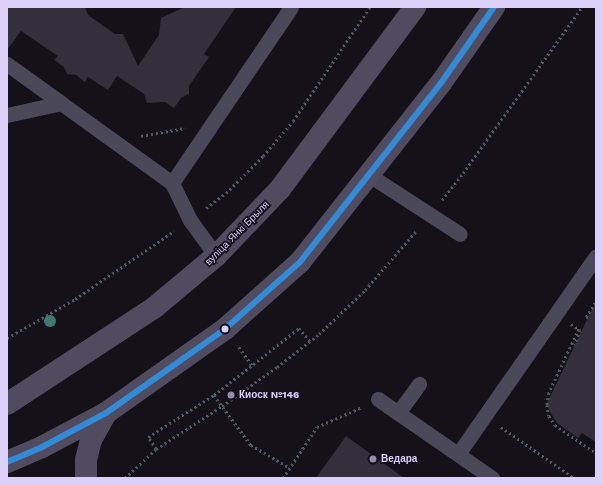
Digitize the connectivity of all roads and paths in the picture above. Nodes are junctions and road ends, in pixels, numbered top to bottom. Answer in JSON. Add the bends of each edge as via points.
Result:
{"nodes":[{"id":1,"x":292,"y":7,"type":"edge"},
{"id":2,"x":370,"y":7,"type":"edge"},
{"id":3,"x":415,"y":7,"type":"edge"},
{"id":4,"x":494,"y":7,"type":"edge"},
{"id":5,"x":582,"y":7,"type":"edge"},
{"id":6,"x":7,"y":64,"type":"edge"},
{"id":7,"x":61,"y":103,"type":"junction"},
{"id":8,"x":7,"y":115,"type":"edge"},
{"id":9,"x":190,"y":128,"type":"dead end"},
{"id":10,"x":137,"y":136,"type":"dead end"},
{"id":11,"x":369,"y":175,"type":"junction"},
{"id":12,"x":172,"y":183,"type":"junction"},
{"id":13,"x":430,"y":215,"type":"junction"},
{"id":14,"x":190,"y":220,"type":"junction"},
{"id":15,"x":460,"y":234,"type":"dead end"},
{"id":16,"x":216,"y":256,"type":"junction"},
{"id":17,"x":596,"y":256,"type":"edge"},
{"id":18,"x":596,"y":301,"type":"edge"},
{"id":19,"x":588,"y":318,"type":"dead end"},
{"id":20,"x":7,"y":338,"type":"edge"},
{"id":21,"x":310,"y":341,"type":"junction"},
{"id":22,"x":575,"y":345,"type":"dead end"},
{"id":23,"x":419,"y":384,"type":"dead end"},
{"id":24,"x":214,"y":395,"type":"junction"},
{"id":25,"x":378,"y":399,"type":"joint"},
{"id":26,"x":7,"y":404,"type":"edge"},
{"id":27,"x":222,"y":406,"type":"junction"},
{"id":28,"x":106,"y":413,"type":"junction"},
{"id":29,"x":398,"y":413,"type":"junction"},
{"id":30,"x":484,"y":415,"type":"junction"},
{"id":31,"x":156,"y":449,"type":"junction"},
{"id":32,"x":596,"y":453,"type":"edge"},
{"id":33,"x":458,"y":454,"type":"junction"},
{"id":34,"x":7,"y":462,"type":"edge"},
{"id":35,"x":290,"y":468,"type":"junction"},
{"id":36,"x":86,"y":478,"type":"edge"},
{"id":37,"x":125,"y":478,"type":"edge"},
{"id":38,"x":283,"y":478,"type":"edge"},
{"id":39,"x":492,"y":478,"type":"edge"},
{"id":40,"x":574,"y":478,"type":"edge"}],
"edges":[{"from":1,"to":12,"type":"lane"},
{"from":2,"to":14,"type":"path","via":[[288,127],[226,193]]},
{"from":3,"to":16,"type":"main road","name":"вуліца Янкі Брыля","via":[[280,189]]},
{"from":4,"to":11,"type":"main road","via":[[441,84]]},
{"from":5,"to":13,"type":"path"},
{"from":6,"to":7,"type":"lane"},
{"from":7,"to":8,"type":"lane"},
{"from":7,"to":12,"type":"lane"},
{"from":9,"to":10,"type":"path"},
{"from":11,"to":13,"type":"lane"},
{"from":11,"to":28,"type":"main road","via":[[300,262],[226,329]]},
{"from":12,"to":14,"type":"lane"},
{"from":13,"to":15,"type":"lane"},
{"from":13,"to":21,"type":"path","via":[[365,290]]},
{"from":14,"to":16,"type":"lane"},
{"from":14,"to":20,"type":"path","via":[[75,299]]},
{"from":16,"to":26,"type":"main road","name":"вуліца Янкі Брыля","via":[[155,307]]},
{"from":17,"to":30,"type":"lane"},
{"from":18,"to":19,"type":"path","via":[[586,317]]},
{"from":21,"to":24,"type":"path","via":[[299,328]]},
{"from":21,"to":27,"type":"path"},
{"from":22,"to":32,"type":"path","via":[[579,329],[548,393],[549,416],[555,426]]},
{"from":23,"to":29,"type":"lane"},
{"from":24,"to":27,"type":"path"},
{"from":24,"to":31,"type":"path","via":[[148,437]]},
{"from":25,"to":29,"type":"lane"},
{"from":25,"to":35,"type":"path","via":[[317,428]]},
{"from":27,"to":31,"type":"path"},
{"from":27,"to":35,"type":"path","via":[[251,445]]},
{"from":28,"to":34,"type":"main road","via":[[42,447]]},
{"from":28,"to":36,"type":"main road","via":[[91,440],[86,460]]},
{"from":29,"to":33,"type":"lane"},
{"from":30,"to":33,"type":"lane"},
{"from":30,"to":40,"type":"path"},
{"from":31,"to":37,"type":"path"},
{"from":33,"to":39,"type":"lane"},
{"from":35,"to":38,"type":"path"}]}
